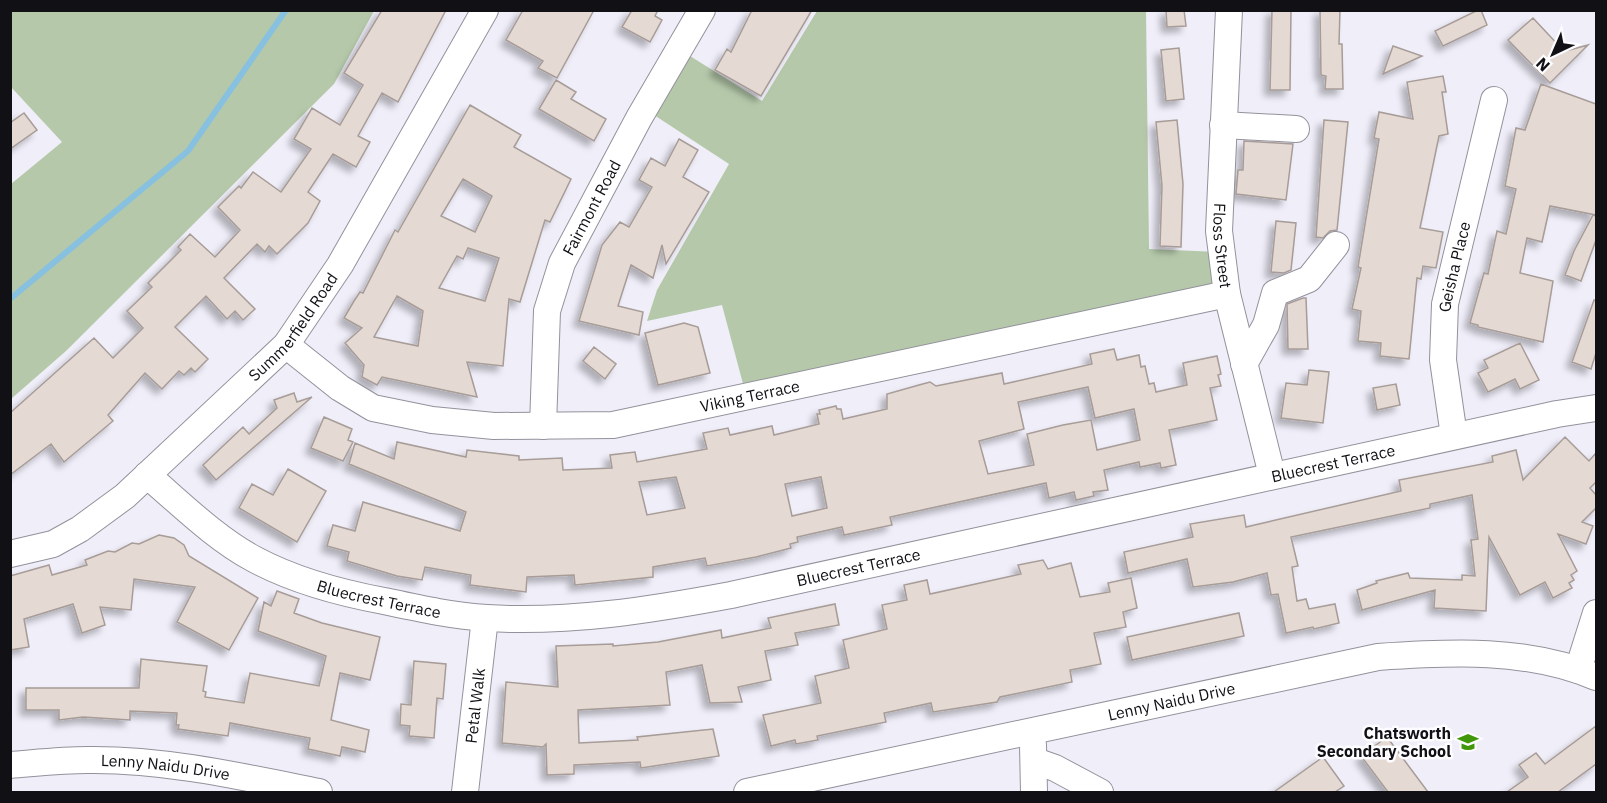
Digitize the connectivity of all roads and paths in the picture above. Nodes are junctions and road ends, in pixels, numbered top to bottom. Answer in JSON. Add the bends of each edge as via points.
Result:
{"nodes":[{"id":1,"x":485,"y":10,"type":"edge"},
{"id":2,"x":702,"y":10,"type":"edge"},
{"id":3,"x":1229,"y":10,"type":"edge"},
{"id":4,"x":1494,"y":100,"type":"dead end"},
{"id":5,"x":1223,"y":125,"type":"junction"},
{"id":6,"x":1296,"y":129,"type":"dead end"},
{"id":7,"x":1336,"y":245,"type":"dead end"},
{"id":8,"x":1227,"y":294,"type":"junction"},
{"id":9,"x":286,"y":345,"type":"junction"},
{"id":10,"x":1244,"y":364,"type":"junction"},
{"id":11,"x":1596,"y":408,"type":"edge"},
{"id":12,"x":543,"y":426,"type":"junction"},
{"id":13,"x":1454,"y":436,"type":"junction"},
{"id":14,"x":147,"y":475,"type":"junction"},
{"id":15,"x":1272,"y":475,"type":"junction"},
{"id":16,"x":10,"y":554,"type":"edge"},
{"id":17,"x":1596,"y":613,"type":"edge"},
{"id":18,"x":485,"y":618,"type":"junction"},
{"id":19,"x":1587,"y":674,"type":"edge"},
{"id":20,"x":1032,"y":732,"type":"junction"},
{"id":21,"x":1035,"y":761,"type":"junction"},
{"id":22,"x":10,"y":765,"type":"edge"},
{"id":23,"x":303,"y":791,"type":"edge"},
{"id":24,"x":465,"y":792,"type":"edge"},
{"id":25,"x":747,"y":792,"type":"edge"},
{"id":26,"x":1034,"y":792,"type":"edge"},
{"id":27,"x":1100,"y":792,"type":"edge"}],
"edges":[{"from":1,"to":9,"type":"street","name":"Summerfield Road","via":[[340,265]]},
{"from":2,"to":12,"type":"street","name":"Fairmont Road","via":[[627,139],[562,263],[547,311]]},
{"from":3,"to":5,"type":"street","name":"Floss Street"},
{"from":4,"to":13,"type":"street","name":"Geisha Place","via":[[1445,304],[1443,360]]},
{"from":5,"to":6,"type":"street"},
{"from":5,"to":8,"type":"street","name":"Floss Street","via":[[1219,231]]},
{"from":7,"to":10,"type":"street","via":[[1309,279],[1275,293],[1266,324]]},
{"from":8,"to":10,"type":"street","name":"Floss Street"},
{"from":8,"to":12,"type":"street","name":"Viking Terrace","via":[[612,425]]},
{"from":9,"to":12,"type":"street","name":"Viking Terrace","via":[[340,388],[373,408],[442,421]]},
{"from":9,"to":14,"type":"street","name":"Summerfield Road"},
{"from":10,"to":15,"type":"street","name":"Floss Street"},
{"from":11,"to":13,"type":"street","name":"Bluecrest Terrace"},
{"from":13,"to":15,"type":"street","name":"Bluecrest Terrace"},
{"from":14,"to":16,"type":"street","name":"Summerfield Road","via":[[80,529],[53,544]]},
{"from":14,"to":18,"type":"street","name":"Bluecrest Terrace","via":[[195,517],[255,560],[358,596]]},
{"from":15,"to":18,"type":"street","name":"Bluecrest Terrace","via":[[670,606],[580,617]]},
{"from":17,"to":19,"type":"street"},
{"from":18,"to":24,"type":"street","name":"Petal Walk"},
{"from":19,"to":20,"type":"street","name":"Lenny Naidu Drive","via":[[1476,652],[1378,657]]},
{"from":20,"to":21,"type":"street"},
{"from":20,"to":25,"type":"street","name":"Lenny Naidu Drive"},
{"from":21,"to":26,"type":"street"},
{"from":21,"to":27,"type":"street"},
{"from":22,"to":23,"type":"street","name":"Lenny Naidu Drive","via":[[90,760],[134,763],[197,770]]}]}
